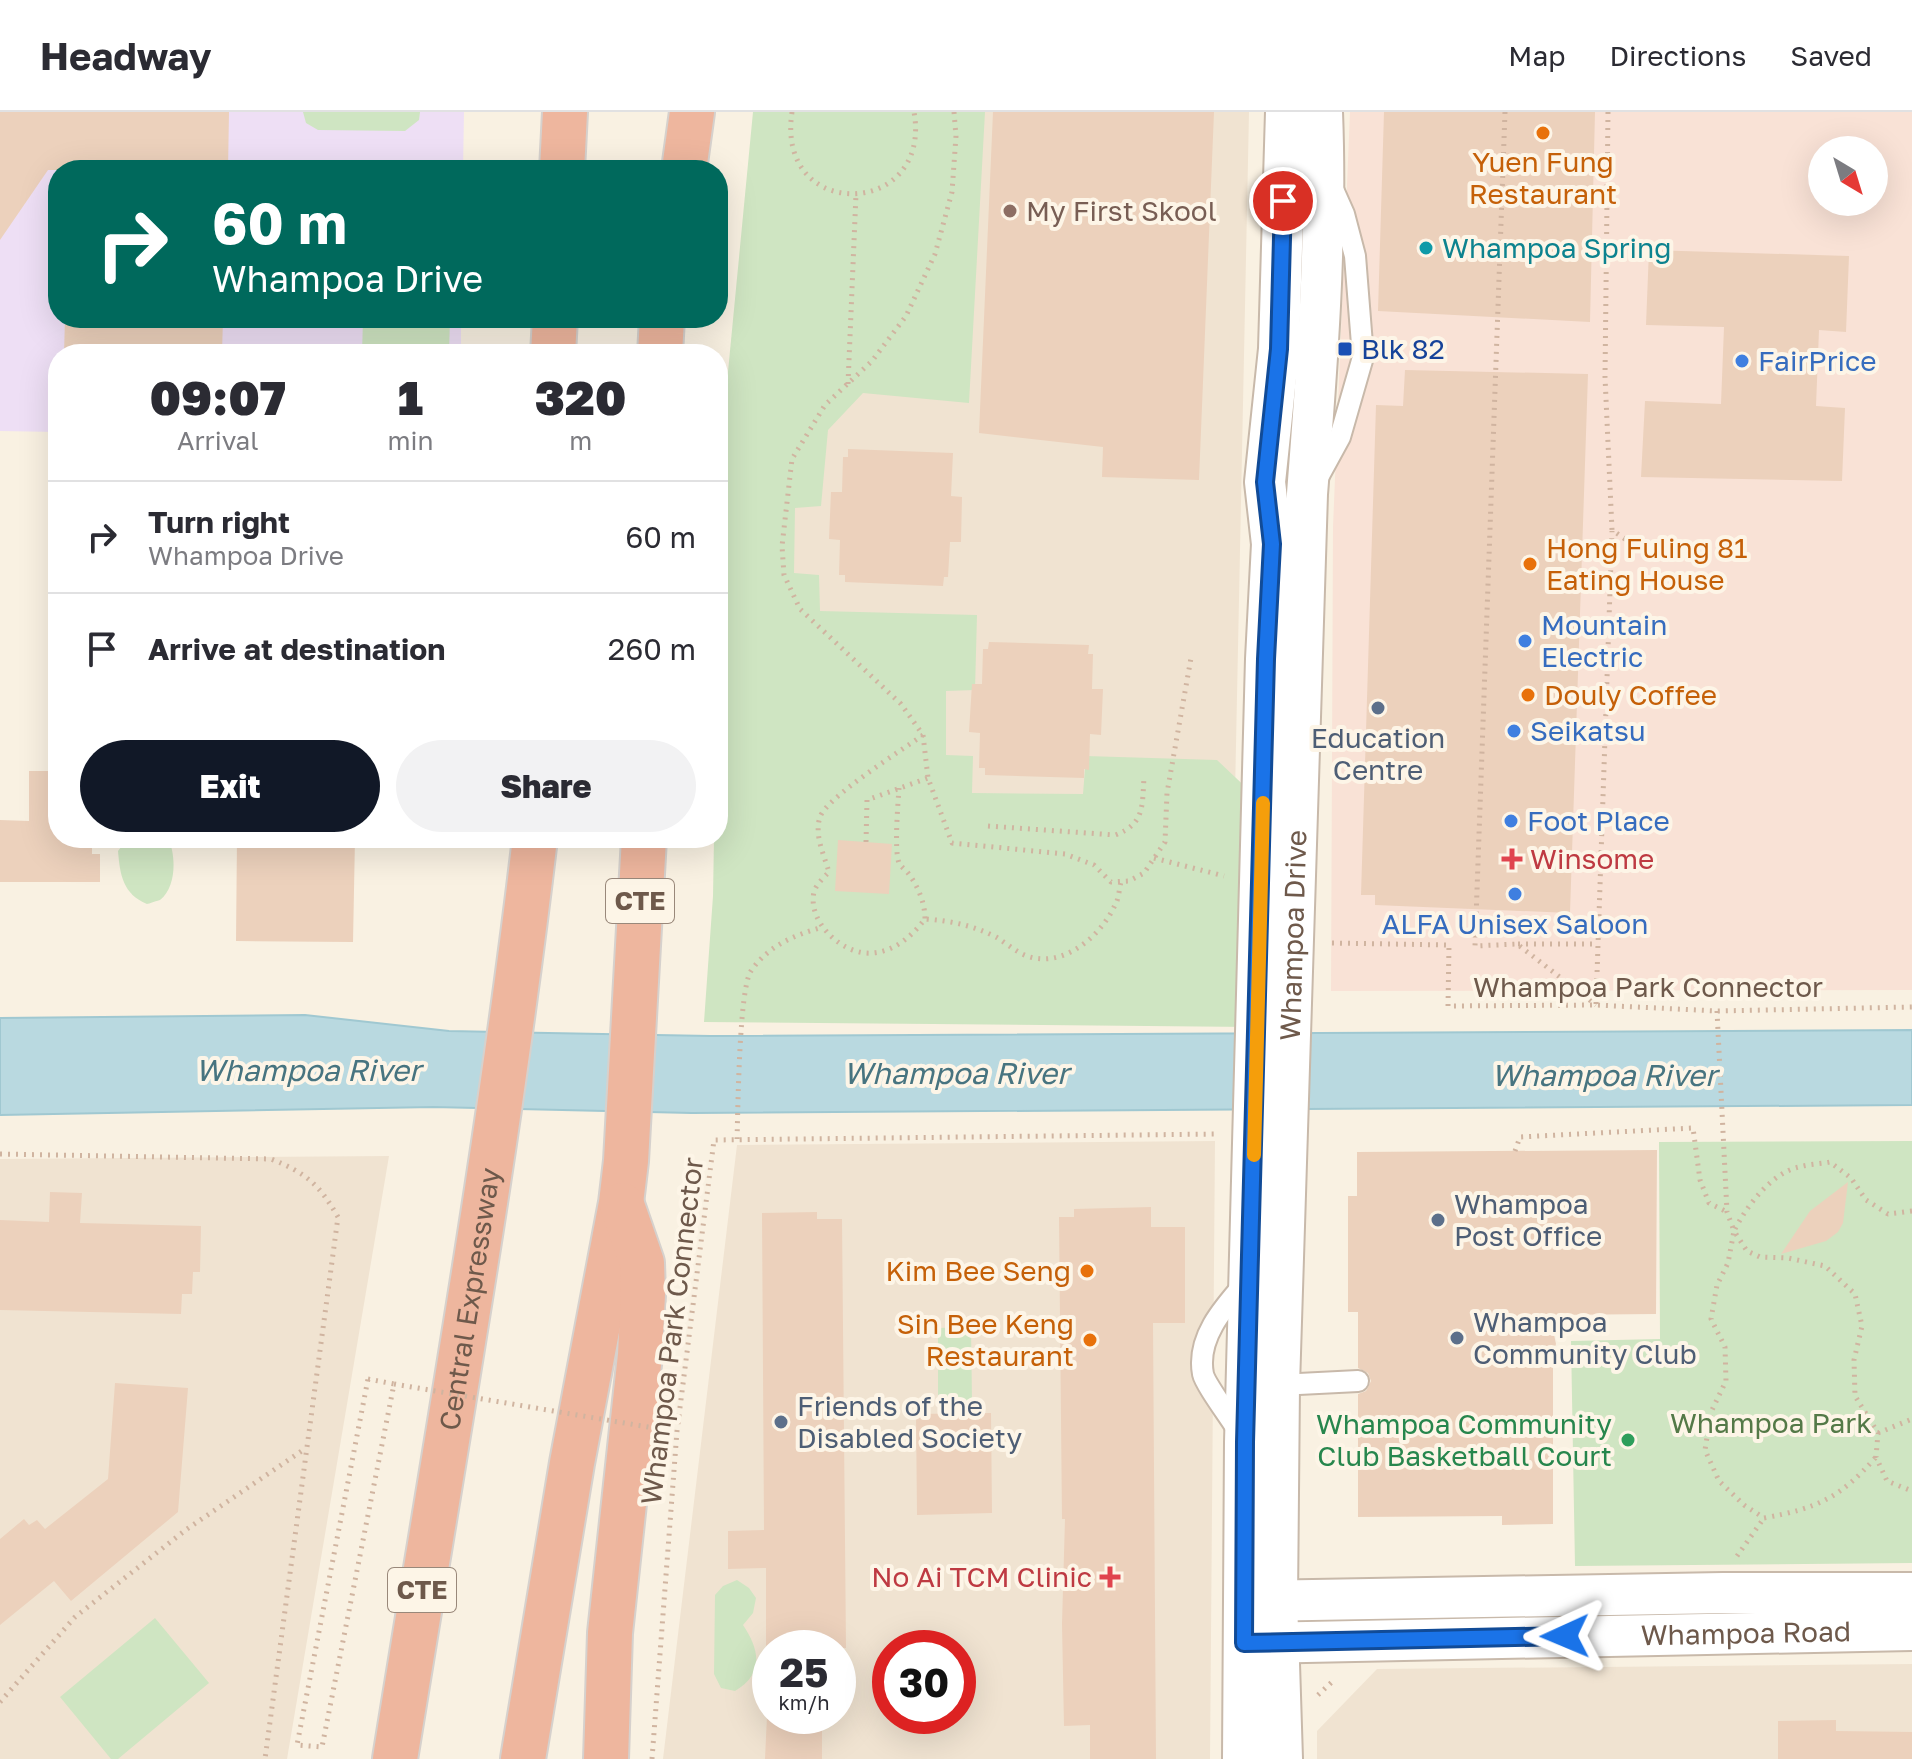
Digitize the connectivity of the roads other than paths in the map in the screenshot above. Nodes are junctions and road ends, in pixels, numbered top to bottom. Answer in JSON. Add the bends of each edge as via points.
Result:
{"nodes":[{"id":1,"x":565,"y":112,"type":"edge"},
{"id":2,"x":672,"y":112,"type":"edge"},
{"id":3,"x":692,"y":112,"type":"edge"},
{"id":4,"x":1286,"y":112,"type":"edge"},
{"id":5,"x":1322,"y":112,"type":"edge"},
{"id":6,"x":563,"y":160,"type":"edge"},
{"id":7,"x":670,"y":160,"type":"edge"},
{"id":8,"x":685,"y":160,"type":"edge"},
{"id":9,"x":534,"y":848,"type":"edge"},
{"id":10,"x":643,"y":848,"type":"edge"},
{"id":11,"x":1274,"y":1012,"type":"junction"},
{"id":12,"x":1270,"y":1162,"type":"junction"},
{"id":13,"x":624,"y":1182,"type":"junction"},
{"id":14,"x":1358,"y":1381,"type":"dead end"},
{"id":15,"x":1279,"y":1385,"type":"junction"},
{"id":16,"x":1912,"y":1593,"type":"edge"},
{"id":17,"x":1261,"y":1601,"type":"junction"},
{"id":18,"x":1912,"y":1630,"type":"edge"},
{"id":19,"x":1262,"y":1643,"type":"junction"},
{"id":20,"x":395,"y":1759,"type":"edge"},
{"id":21,"x":523,"y":1759,"type":"edge"},
{"id":22,"x":606,"y":1759,"type":"edge"},
{"id":23,"x":1243,"y":1759,"type":"edge"},
{"id":24,"x":1282,"y":1759,"type":"edge"}],
"edges":[{"from":1,"to":6,"type":"highway"},
{"from":2,"to":7,"type":"highway"},
{"from":3,"to":8,"type":"highway"},
{"from":4,"to":11,"type":"street","name":"Whampoa Drive","via":[[1279,349],[1265,482],[1272,544]]},
{"from":5,"to":11,"type":"street","name":"Whampoa Drive","via":[[1318,354]]},
{"from":9,"to":20,"type":"highway","name":"Central Expressway","number":"CTE","via":[[491,1159]]},
{"from":10,"to":13,"type":"highway","number":"CTE"},
{"from":11,"to":12,"type":"street","name":"Whampoa Drive"},
{"from":12,"to":15,"type":"street","name":"Whampoa Drive"},
{"from":12,"to":17,"type":"street","name":"Whampoa Drive","via":[[1250,1278],[1245,1442]]},
{"from":13,"to":21,"type":"highway","number":"CTE"},
{"from":13,"to":22,"type":"highway","via":[[642,1263],[643,1294],[610,1633]]},
{"from":14,"to":15,"type":"lane"},
{"from":15,"to":17,"type":"street","name":"Whampoa Drive"},
{"from":16,"to":17,"type":"street","name":"Whampoa Road"},
{"from":17,"to":19,"type":"street","name":"Whampoa Drive"},
{"from":18,"to":19,"type":"street","name":"Whampoa Road"},
{"from":19,"to":23,"type":"street","name":"Whampoa Drive"},
{"from":19,"to":24,"type":"street","name":"Whampoa Drive"}]}
